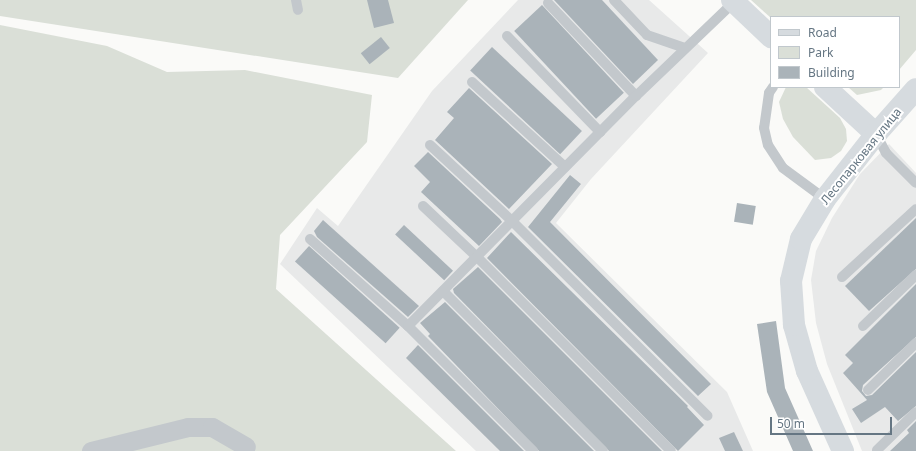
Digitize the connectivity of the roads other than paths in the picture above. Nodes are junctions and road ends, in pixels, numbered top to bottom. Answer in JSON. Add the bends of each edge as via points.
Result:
{"nodes":[{"id":1,"x":614,"y":0,"type":"edge"},
{"id":2,"x":733,"y":1,"type":"edge"},
{"id":3,"x":548,"y":3,"type":"dead end"},
{"id":4,"x":507,"y":36,"type":"dead end"},
{"id":5,"x":770,"y":36,"type":"edge"},
{"id":6,"x":685,"y":48,"type":"junction"},
{"id":7,"x":472,"y":82,"type":"dead end"},
{"id":8,"x":772,"y":88,"type":"edge"},
{"id":9,"x":826,"y":88,"type":"edge"},
{"id":10,"x":916,"y":89,"type":"edge"},
{"id":11,"x":636,"y":96,"type":"junction"},
{"id":12,"x":600,"y":132,"type":"junction"},
{"id":13,"x":876,"y":134,"type":"junction"},
{"id":14,"x":430,"y":145,"type":"dead end"},
{"id":15,"x":565,"y":167,"type":"junction"},
{"id":16,"x":916,"y":183,"type":"edge"},
{"id":17,"x":825,"y":199,"type":"junction"},
{"id":18,"x":423,"y":206,"type":"dead end"},
{"id":19,"x":916,"y":209,"type":"edge"},
{"id":20,"x":512,"y":221,"type":"junction"},
{"id":21,"x":310,"y":239,"type":"dead end"},
{"id":22,"x":477,"y":257,"type":"junction"},
{"id":23,"x":916,"y":275,"type":"edge"},
{"id":24,"x":842,"y":277,"type":"dead end"},
{"id":25,"x":443,"y":291,"type":"junction"},
{"id":26,"x":408,"y":326,"type":"junction"},
{"id":27,"x":863,"y":326,"type":"dead end"},
{"id":28,"x":916,"y":343,"type":"edge"},
{"id":29,"x":868,"y":390,"type":"dead end"},
{"id":30,"x":916,"y":412,"type":"edge"},
{"id":31,"x":708,"y":416,"type":"dead end"},
{"id":32,"x":145,"y":444,"type":"edge"},
{"id":33,"x":246,"y":447,"type":"dead end"},
{"id":34,"x":877,"y":450,"type":"dead end"},
{"id":35,"x":91,"y":451,"type":"edge"},
{"id":36,"x":533,"y":451,"type":"edge"},
{"id":37,"x":603,"y":451,"type":"edge"},
{"id":38,"x":671,"y":451,"type":"edge"},
{"id":39,"x":843,"y":451,"type":"edge"}],
"edges":[{"from":1,"to":6,"type":"lane","via":[[647,35]]},
{"from":2,"to":5,"type":"street"},
{"from":2,"to":6,"type":"lane"},
{"from":3,"to":11,"type":"lane"},
{"from":4,"to":12,"type":"lane"},
{"from":6,"to":11,"type":"lane"},
{"from":7,"to":15,"type":"lane"},
{"from":8,"to":17,"type":"lane","via":[[769,93],[764,128],[768,146],[783,168]]},
{"from":9,"to":13,"type":"street"},
{"from":10,"to":13,"type":"street","name":"Лесопарковая улица"},
{"from":11,"to":12,"type":"lane"},
{"from":12,"to":15,"type":"lane"},
{"from":13,"to":16,"type":"lane","via":[[886,153]]},
{"from":13,"to":17,"type":"street","name":"Лесопарковая улица"},
{"from":14,"to":20,"type":"lane"},
{"from":15,"to":20,"type":"lane"},
{"from":17,"to":39,"type":"street","name":"Лесопарковая улица","via":[[802,239],[791,281],[794,325],[806,371]]},
{"from":18,"to":22,"type":"lane"},
{"from":19,"to":24,"type":"lane"},
{"from":20,"to":22,"type":"lane"},
{"from":20,"to":31,"type":"lane"},
{"from":21,"to":26,"type":"lane"},
{"from":22,"to":25,"type":"lane"},
{"from":22,"to":38,"type":"lane"},
{"from":23,"to":27,"type":"lane"},
{"from":25,"to":26,"type":"lane"},
{"from":25,"to":37,"type":"lane"},
{"from":26,"to":36,"type":"lane"},
{"from":28,"to":29,"type":"lane"},
{"from":30,"to":34,"type":"lane"},
{"from":32,"to":33,"type":"street","via":[[188,427],[212,427]]},
{"from":32,"to":35,"type":"street"}]}
